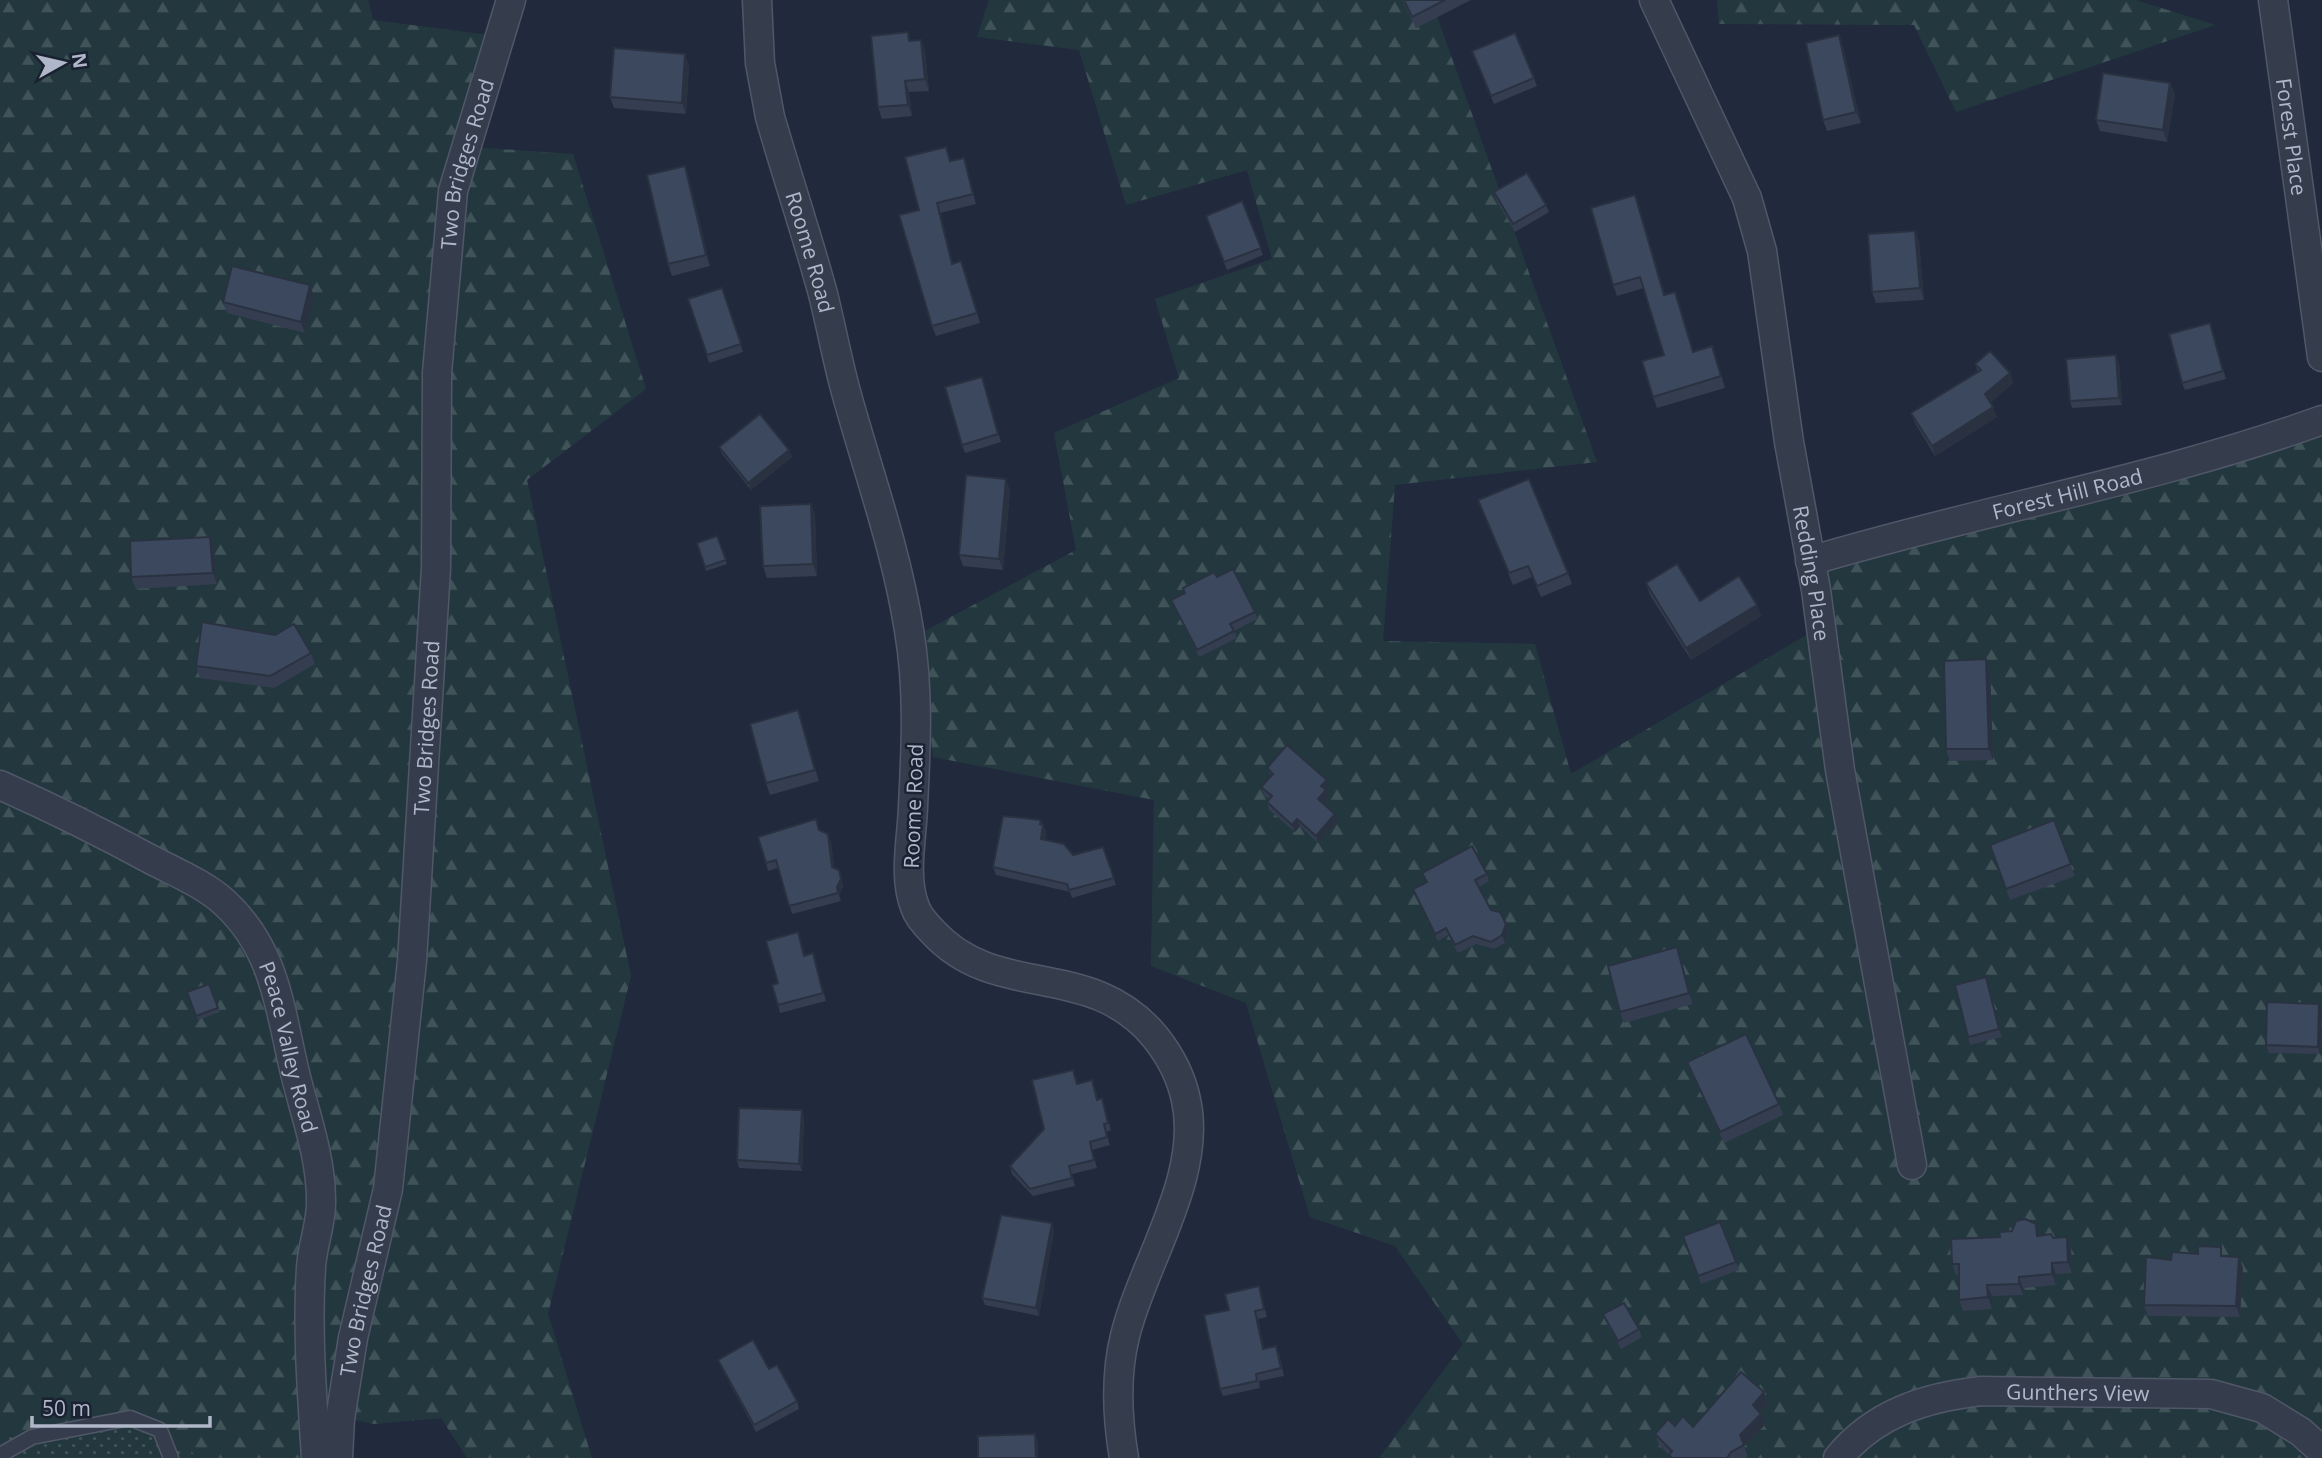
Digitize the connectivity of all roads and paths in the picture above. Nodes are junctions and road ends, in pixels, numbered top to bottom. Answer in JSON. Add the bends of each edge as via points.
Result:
{"nodes":[{"id":1,"x":511,"y":0,"type":"edge"},
{"id":2,"x":757,"y":0,"type":"edge"},
{"id":3,"x":1654,"y":0,"type":"edge"},
{"id":4,"x":2273,"y":0,"type":"edge"},
{"id":5,"x":2322,"y":357,"type":"edge"},
{"id":6,"x":2322,"y":420,"type":"edge"},
{"id":7,"x":1810,"y":561,"type":"junction"},
{"id":8,"x":0,"y":785,"type":"edge"},
{"id":9,"x":1912,"y":1165,"type":"dead end"},
{"id":10,"x":2322,"y":1451,"type":"edge"},
{"id":11,"x":0,"y":1455,"type":"edge"},
{"id":12,"x":171,"y":1458,"type":"edge"},
{"id":13,"x":316,"y":1458,"type":"edge"},
{"id":14,"x":338,"y":1458,"type":"edge"},
{"id":15,"x":1124,"y":1458,"type":"edge"},
{"id":16,"x":1838,"y":1458,"type":"edge"}],
"edges":[{"from":1,"to":14,"type":"street","name":"Two Bridges Road","via":[[453,191],[437,373],[436,568],[412,961],[388,1189],[353,1338]]},
{"from":2,"to":15,"type":"street","name":"Roome Road","via":[[760,63],[770,117],[893,549],[909,630],[917,703],[910,867],[915,908],[956,955],[974,964],[1082,988],[1137,1017],[1168,1053],[1187,1104],[1190,1135],[1177,1193],[1135,1302],[1118,1370]]},
{"from":3,"to":7,"type":"street","name":"Redding Place","via":[[1747,198],[1762,251]]},
{"from":4,"to":5,"type":"street","name":"Forest Place"},
{"from":6,"to":7,"type":"street","name":"Forest Hill Road","via":[[2242,449],[1899,534]]},
{"from":7,"to":9,"type":"street","name":"Redding Place","via":[[1840,770]]},
{"from":8,"to":13,"type":"street","name":"Peace Valley Road","via":[[197,883],[246,926],[264,953],[276,983],[318,1167],[321,1216],[311,1264],[310,1302]]},
{"from":10,"to":16,"type":"street","name":"Gunthers View","via":[[2262,1408],[2211,1394],[1982,1391],[1909,1405],[1872,1427]]},
{"from":11,"to":12,"type":"lane","via":[[32,1437],[130,1418],[160,1430]]}]}
